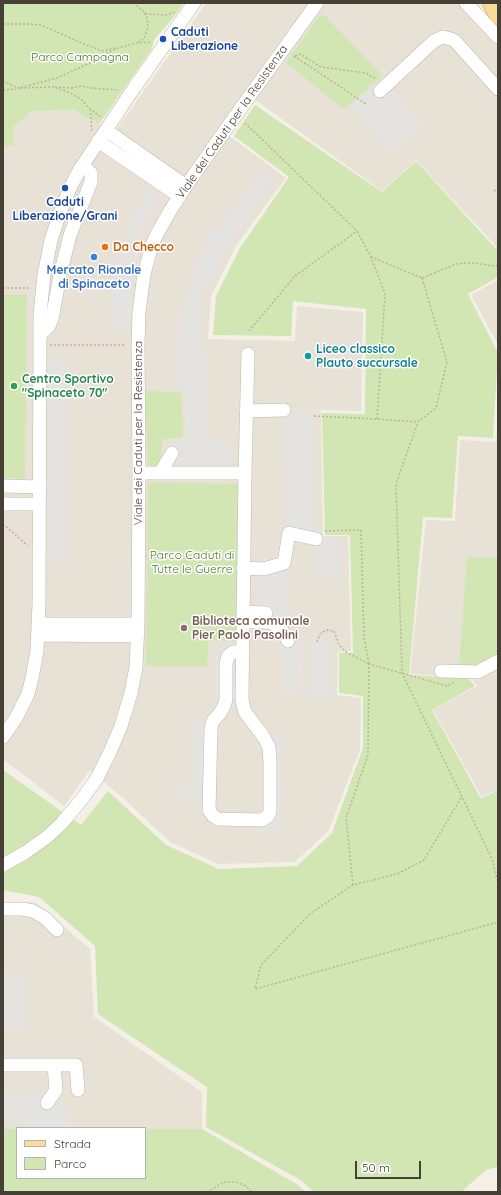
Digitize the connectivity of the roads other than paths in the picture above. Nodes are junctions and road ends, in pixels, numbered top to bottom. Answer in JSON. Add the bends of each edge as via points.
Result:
{"nodes":[{"id":1,"x":194,"y":3,"type":"edge"},
{"id":2,"x":317,"y":3,"type":"edge"},
{"id":3,"x":466,"y":3,"type":"edge"},
{"id":4,"x":491,"y":3,"type":"edge"},
{"id":5,"x":498,"y":16,"type":"edge"},
{"id":6,"x":498,"y":37,"type":"edge"},
{"id":7,"x":383,"y":88,"type":"road end"},
{"id":8,"x":498,"y":89,"type":"edge"},
{"id":9,"x":100,"y":131,"type":"junction"},
{"id":10,"x":83,"y":165,"type":"junction"},
{"id":11,"x":182,"y":191,"type":"junction"},
{"id":12,"x":43,"y":340,"type":"junction"},
{"id":13,"x":248,"y":354,"type":"dead end"},
{"id":14,"x":284,"y":410,"type":"dead end"},
{"id":15,"x":246,"y":411,"type":"junction"},
{"id":16,"x":172,"y":453,"type":"dead end"},
{"id":17,"x":140,"y":473,"type":"junction"},
{"id":18,"x":160,"y":473,"type":"junction"},
{"id":19,"x":245,"y":473,"type":"junction"},
{"id":20,"x":3,"y":486,"type":"edge"},
{"id":21,"x":40,"y":487,"type":"junction"},
{"id":22,"x":3,"y":504,"type":"edge"},
{"id":23,"x":39,"y":504,"type":"junction"},
{"id":24,"x":321,"y":535,"type":"road end"},
{"id":25,"x":243,"y":568,"type":"junction"},
{"id":26,"x":266,"y":613,"type":"dead end"},
{"id":27,"x":243,"y":617,"type":"junction"},
{"id":28,"x":38,"y":630,"type":"junction"},
{"id":29,"x":137,"y":630,"type":"junction"},
{"id":30,"x":288,"y":642,"type":"dead end"},
{"id":31,"x":242,"y":652,"type":"junction"},
{"id":32,"x":498,"y":661,"type":"edge"},
{"id":33,"x":441,"y":671,"type":"dead end"},
{"id":34,"x":3,"y":737,"type":"edge"},
{"id":35,"x":3,"y":865,"type":"edge"},
{"id":36,"x":3,"y":909,"type":"edge"},
{"id":37,"x":57,"y":930,"type":"dead end"},
{"id":38,"x":3,"y":1065,"type":"edge"},
{"id":39,"x":54,"y":1066,"type":"junction"},
{"id":40,"x":78,"y":1090,"type":"dead end"},
{"id":41,"x":47,"y":1103,"type":"dead end"}],
"edges":[{"from":1,"to":9,"type":"street"},
{"from":2,"to":11,"type":"street","name":"Viale dei Caduti per la Resistenza","via":[[289,52],[236,114]]},
{"from":3,"to":6,"type":"street"},
{"from":4,"to":5,"type":"main road"},
{"from":7,"to":8,"type":"street","via":[[434,41],[447,37],[455,41]]},
{"from":9,"to":10,"type":"street"},
{"from":9,"to":11,"type":"street"},
{"from":10,"to":12,"type":"street","via":[[62,206],[46,261],[42,288]]},
{"from":10,"to":12,"type":"street","via":[[91,173],[91,182],[70,235],[52,319]]},
{"from":11,"to":17,"type":"street","name":"Viale dei Caduti per la Resistenza","via":[[157,234],[144,274],[140,300]]},
{"from":12,"to":21,"type":"street"},
{"from":13,"to":15,"type":"street"},
{"from":14,"to":15,"type":"street"},
{"from":15,"to":19,"type":"street","via":[[239,452]]},
{"from":16,"to":18,"type":"street"},
{"from":17,"to":18,"type":"street"},
{"from":17,"to":29,"type":"street","name":"Viale dei Caduti per la Resistenza"},
{"from":18,"to":19,"type":"street"},
{"from":19,"to":25,"type":"street"},
{"from":20,"to":21,"type":"street"},
{"from":21,"to":23,"type":"street"},
{"from":22,"to":23,"type":"street"},
{"from":23,"to":28,"type":"street"},
{"from":24,"to":25,"type":"street","via":[[289,533],[284,563],[264,569]]},
{"from":25,"to":27,"type":"street"},
{"from":26,"to":27,"type":"street"},
{"from":27,"to":30,"type":"street","via":[[274,624],[282,630]]},
{"from":27,"to":31,"type":"street"},
{"from":28,"to":29,"type":"street"},
{"from":28,"to":34,"type":"street","via":[[28,694]]},
{"from":29,"to":35,"type":"street","name":"Viale dei Caduti per la Resistenza","via":[[134,676],[129,701],[121,726],[97,778],[61,824],[17,858]]},
{"from":31,"to":31,"type":"street","via":[[242,705],[266,741],[270,753],[270,811],[267,818],[260,820],[218,819],[209,810],[211,728],[225,704],[228,656],[233,652]]},
{"from":32,"to":33,"type":"street","via":[[478,672]]},
{"from":36,"to":37,"type":"street","via":[[33,911]]},
{"from":38,"to":39,"type":"street"},
{"from":39,"to":40,"type":"street","via":[[77,1066]]},
{"from":39,"to":41,"type":"street","via":[[56,1090]]}]}
